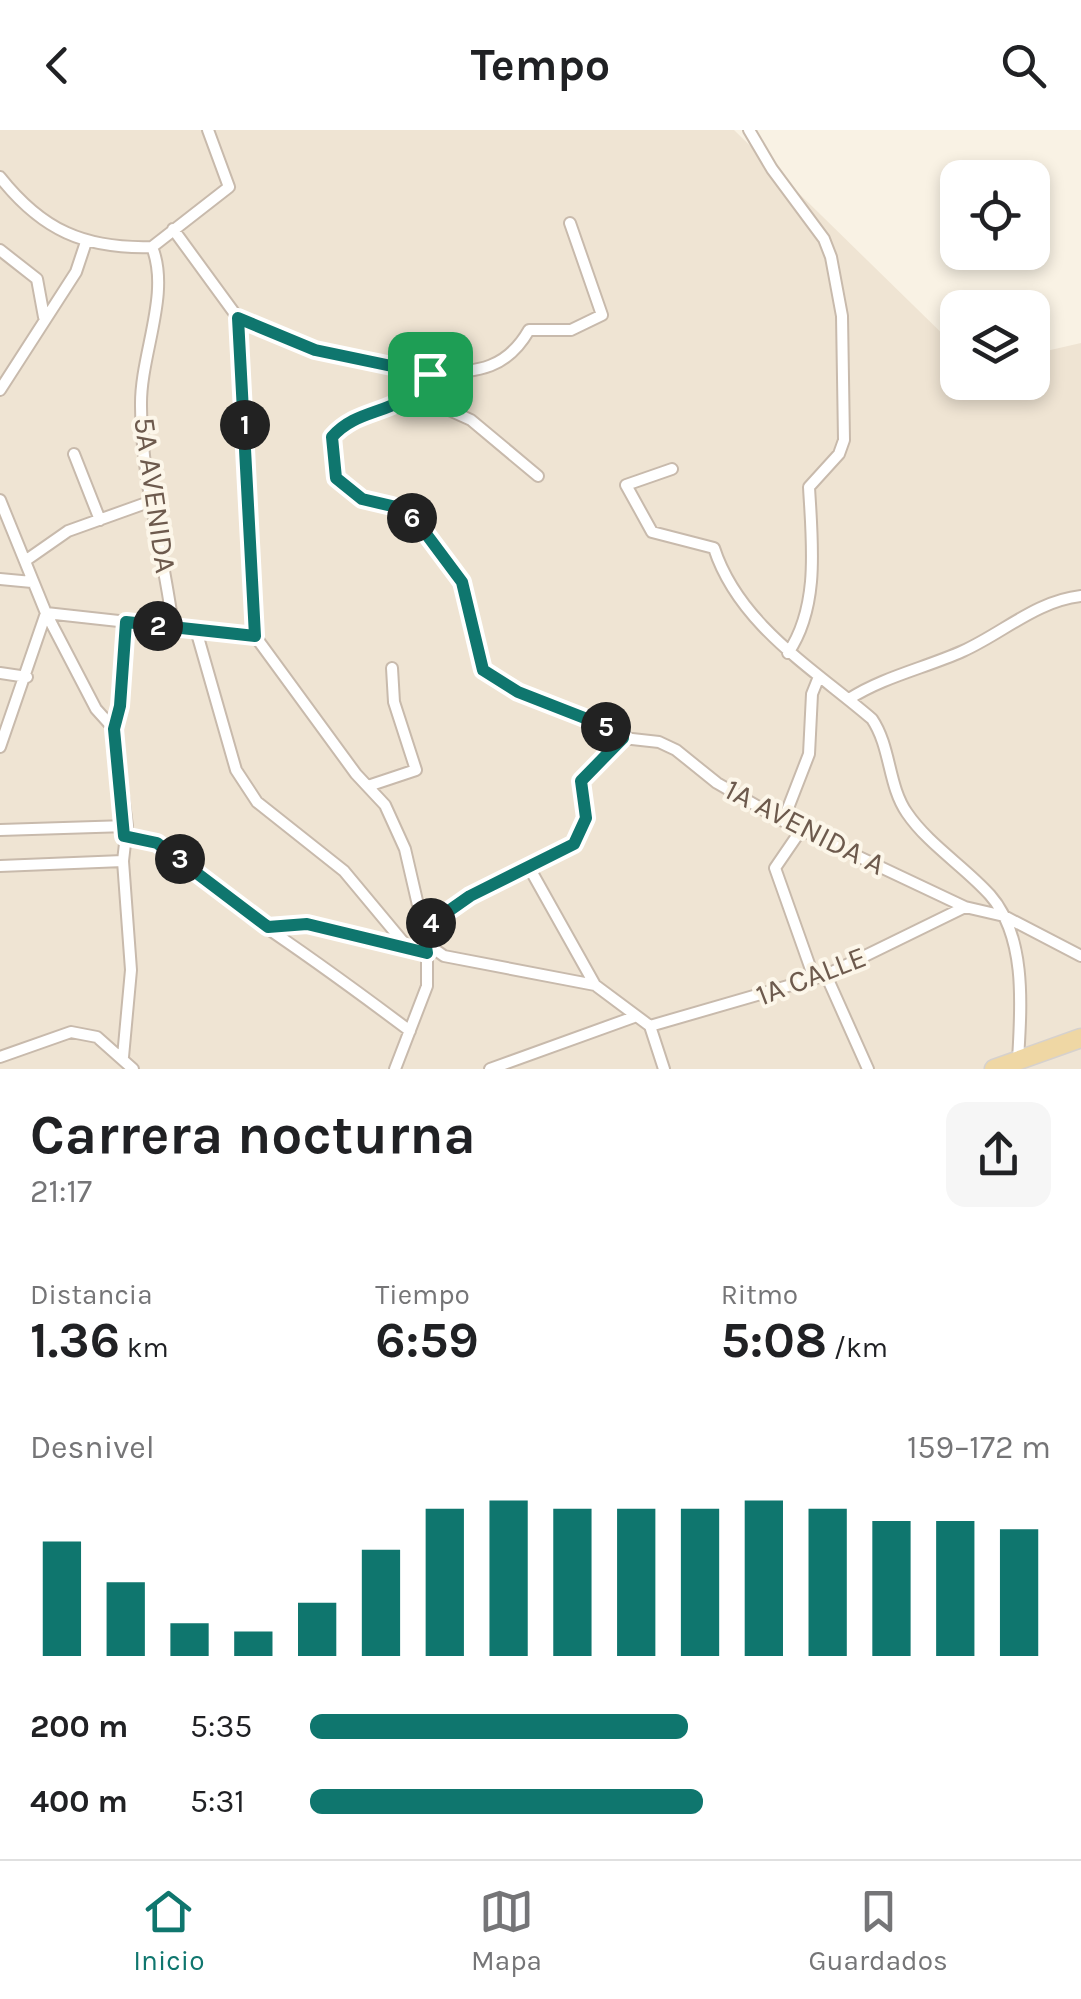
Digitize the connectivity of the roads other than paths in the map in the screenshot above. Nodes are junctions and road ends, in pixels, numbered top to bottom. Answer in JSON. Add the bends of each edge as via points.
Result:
{"nodes":[{"id":1,"x":208,"y":130,"type":"edge"},
{"id":2,"x":749,"y":130,"type":"edge"},
{"id":3,"x":0,"y":177,"type":"edge"},
{"id":4,"x":570,"y":223,"type":"dead end"},
{"id":5,"x":173,"y":230,"type":"junction"},
{"id":6,"x":86,"y":242,"type":"junction"},
{"id":7,"x":152,"y":246,"type":"junction"},
{"id":8,"x":0,"y":250,"type":"edge"},
{"id":9,"x":44,"y":317,"type":"junction"},
{"id":10,"x":238,"y":318,"type":"junction"},
{"id":11,"x":430,"y":374,"type":"junction"},
{"id":12,"x":0,"y":390,"type":"edge"},
{"id":13,"x":416,"y":395,"type":"junction"},
{"id":14,"x":74,"y":454,"type":"dead end"},
{"id":15,"x":672,"y":469,"type":"dead end"},
{"id":16,"x":538,"y":476,"type":"dead end"},
{"id":17,"x":0,"y":500,"type":"edge"},
{"id":18,"x":149,"y":502,"type":"junction"},
{"id":19,"x":100,"y":520,"type":"junction"},
{"id":20,"x":25,"y":561,"type":"junction"},
{"id":21,"x":0,"y":579,"type":"edge"},
{"id":22,"x":32,"y":582,"type":"junction"},
{"id":23,"x":1081,"y":596,"type":"edge"},
{"id":24,"x":46,"y":614,"type":"junction"},
{"id":25,"x":126,"y":622,"type":"junction"},
{"id":26,"x":173,"y":627,"type":"junction"},
{"id":27,"x":196,"y":630,"type":"junction"},
{"id":28,"x":255,"y":636,"type":"junction"},
{"id":29,"x":788,"y":653,"type":"junction"},
{"id":30,"x":392,"y":668,"type":"dead end"},
{"id":31,"x":0,"y":673,"type":"edge"},
{"id":32,"x":26,"y":677,"type":"junction"},
{"id":33,"x":818,"y":680,"type":"junction"},
{"id":34,"x":848,"y":699,"type":"junction"},
{"id":35,"x":114,"y":729,"type":"junction"},
{"id":36,"x":623,"y":738,"type":"junction"},
{"id":37,"x":0,"y":747,"type":"edge"},
{"id":38,"x":368,"y":786,"type":"junction"},
{"id":39,"x":783,"y":821,"type":"junction"},
{"id":40,"x":0,"y":830,"type":"edge"},
{"id":41,"x":801,"y":830,"type":"junction"},
{"id":42,"x":126,"y":831,"type":"junction"},
{"id":43,"x":123,"y":860,"type":"junction"},
{"id":44,"x":0,"y":866,"type":"edge"},
{"id":45,"x":530,"y":869,"type":"junction"},
{"id":46,"x":965,"y":907,"type":"junction"},
{"id":47,"x":1004,"y":916,"type":"junction"},
{"id":48,"x":268,"y":927,"type":"junction"},
{"id":49,"x":423,"y":929,"type":"junction"},
{"id":50,"x":409,"y":949,"type":"junction"},
{"id":51,"x":427,"y":949,"type":"junction"},
{"id":52,"x":1081,"y":956,"type":"edge"},
{"id":53,"x":820,"y":976,"type":"junction"},
{"id":54,"x":596,"y":986,"type":"junction"},
{"id":55,"x":634,"y":1017,"type":"junction"},
{"id":56,"x":650,"y":1026,"type":"junction"},
{"id":57,"x":410,"y":1031,"type":"junction"},
{"id":58,"x":1081,"y":1038,"type":"edge"},
{"id":59,"x":0,"y":1056,"type":"edge"},
{"id":60,"x":1018,"y":1060,"type":"junction"},
{"id":61,"x":126,"y":1064,"type":"edge"},
{"id":62,"x":394,"y":1069,"type":"edge"},
{"id":63,"x":490,"y":1069,"type":"edge"},
{"id":64,"x":664,"y":1069,"type":"edge"},
{"id":65,"x":868,"y":1069,"type":"edge"},
{"id":66,"x":994,"y":1069,"type":"edge"}],
"edges":[{"from":1,"to":5,"type":"street","via":[[230,187]]},
{"from":2,"to":29,"type":"street","via":[[824,239],[842,316],[844,440],[809,487],[812,577],[804,630]]},
{"from":3,"to":6,"type":"street","via":[[52,228]]},
{"from":4,"to":11,"type":"street","via":[[602,315],[571,330],[529,330],[518,350],[481,372]]},
{"from":5,"to":7,"type":"street"},
{"from":5,"to":10,"type":"street"},
{"from":6,"to":7,"type":"street"},
{"from":6,"to":9,"type":"street","via":[[76,272]]},
{"from":7,"to":18,"type":"street","name":"5A AVENIDA","via":[[160,266],[140,407]]},
{"from":8,"to":9,"type":"street","via":[[37,279]]},
{"from":9,"to":12,"type":"street"},
{"from":10,"to":11,"type":"street","via":[[315,350]]},
{"from":10,"to":28,"type":"street"},
{"from":11,"to":13,"type":"street"},
{"from":13,"to":16,"type":"street","via":[[471,420]]},
{"from":13,"to":36,"type":"street","name":"1A AVENIDA A","via":[[342,426],[332,437],[336,478],[362,499],[415,519],[462,582],[483,670]]},
{"from":14,"to":19,"type":"street"},
{"from":15,"to":29,"type":"street","via":[[626,485],[652,532],[714,548],[724,580]]},
{"from":17,"to":20,"type":"street"},
{"from":18,"to":19,"type":"street"},
{"from":18,"to":26,"type":"street","name":"5A AVENIDA","via":[[165,558]]},
{"from":19,"to":20,"type":"street","via":[[68,531]]},
{"from":20,"to":22,"type":"street"},
{"from":21,"to":22,"type":"street"},
{"from":22,"to":24,"type":"street"},
{"from":23,"to":34,"type":"street","via":[[1059,599],[967,649]]},
{"from":24,"to":25,"type":"street"},
{"from":24,"to":32,"type":"street"},
{"from":24,"to":35,"type":"street","via":[[96,709]]},
{"from":25,"to":26,"type":"street"},
{"from":25,"to":35,"type":"street"},
{"from":26,"to":27,"type":"street"},
{"from":27,"to":28,"type":"street"},
{"from":27,"to":50,"type":"street","via":[[246,786],[344,870]]},
{"from":28,"to":38,"type":"street"},
{"from":29,"to":33,"type":"street"},
{"from":30,"to":38,"type":"street","via":[[394,702],[416,770]]},
{"from":31,"to":32,"type":"street"},
{"from":32,"to":37,"type":"street"},
{"from":33,"to":34,"type":"street"},
{"from":33,"to":39,"type":"street","via":[[809,754]]},
{"from":34,"to":47,"type":"street","via":[[881,733],[907,813]]},
{"from":35,"to":42,"type":"street"},
{"from":36,"to":39,"type":"street","name":"1A AVENIDA A","via":[[676,750],[717,784]]},
{"from":36,"to":45,"type":"street","via":[[581,781],[586,818],[574,844]]},
{"from":38,"to":49,"type":"street","via":[[385,804],[405,849]]},
{"from":39,"to":41,"type":"street","name":"1A AVENIDA A"},
{"from":40,"to":42,"type":"street"},
{"from":41,"to":46,"type":"street","name":"1A AVENIDA A"},
{"from":41,"to":53,"type":"street","via":[[775,868]]},
{"from":42,"to":43,"type":"street"},
{"from":42,"to":48,"type":"street","via":[[157,843]]},
{"from":43,"to":44,"type":"street"},
{"from":43,"to":61,"type":"street","via":[[132,970]]},
{"from":45,"to":49,"type":"street","via":[[470,896]]},
{"from":45,"to":54,"type":"street"},
{"from":46,"to":47,"type":"street","name":"1A AVENIDA A"},
{"from":46,"to":53,"type":"street","name":"1A CALLE"},
{"from":47,"to":52,"type":"street"},
{"from":47,"to":60,"type":"street","via":[[1020,979]]},
{"from":48,"to":50,"type":"street","via":[[307,924]]},
{"from":48,"to":57,"type":"street"},
{"from":49,"to":51,"type":"street"},
{"from":50,"to":51,"type":"street"},
{"from":51,"to":54,"type":"street"},
{"from":51,"to":57,"type":"street","via":[[427,986]]},
{"from":53,"to":56,"type":"street","name":"1A CALLE"},
{"from":53,"to":65,"type":"street"},
{"from":54,"to":55,"type":"street"},
{"from":55,"to":56,"type":"street"},
{"from":55,"to":63,"type":"street"},
{"from":56,"to":64,"type":"street"},
{"from":57,"to":62,"type":"street"},
{"from":58,"to":60,"type":"main road"},
{"from":59,"to":61,"type":"street","via":[[72,1032],[97,1037]]},
{"from":60,"to":66,"type":"main road"}]}
